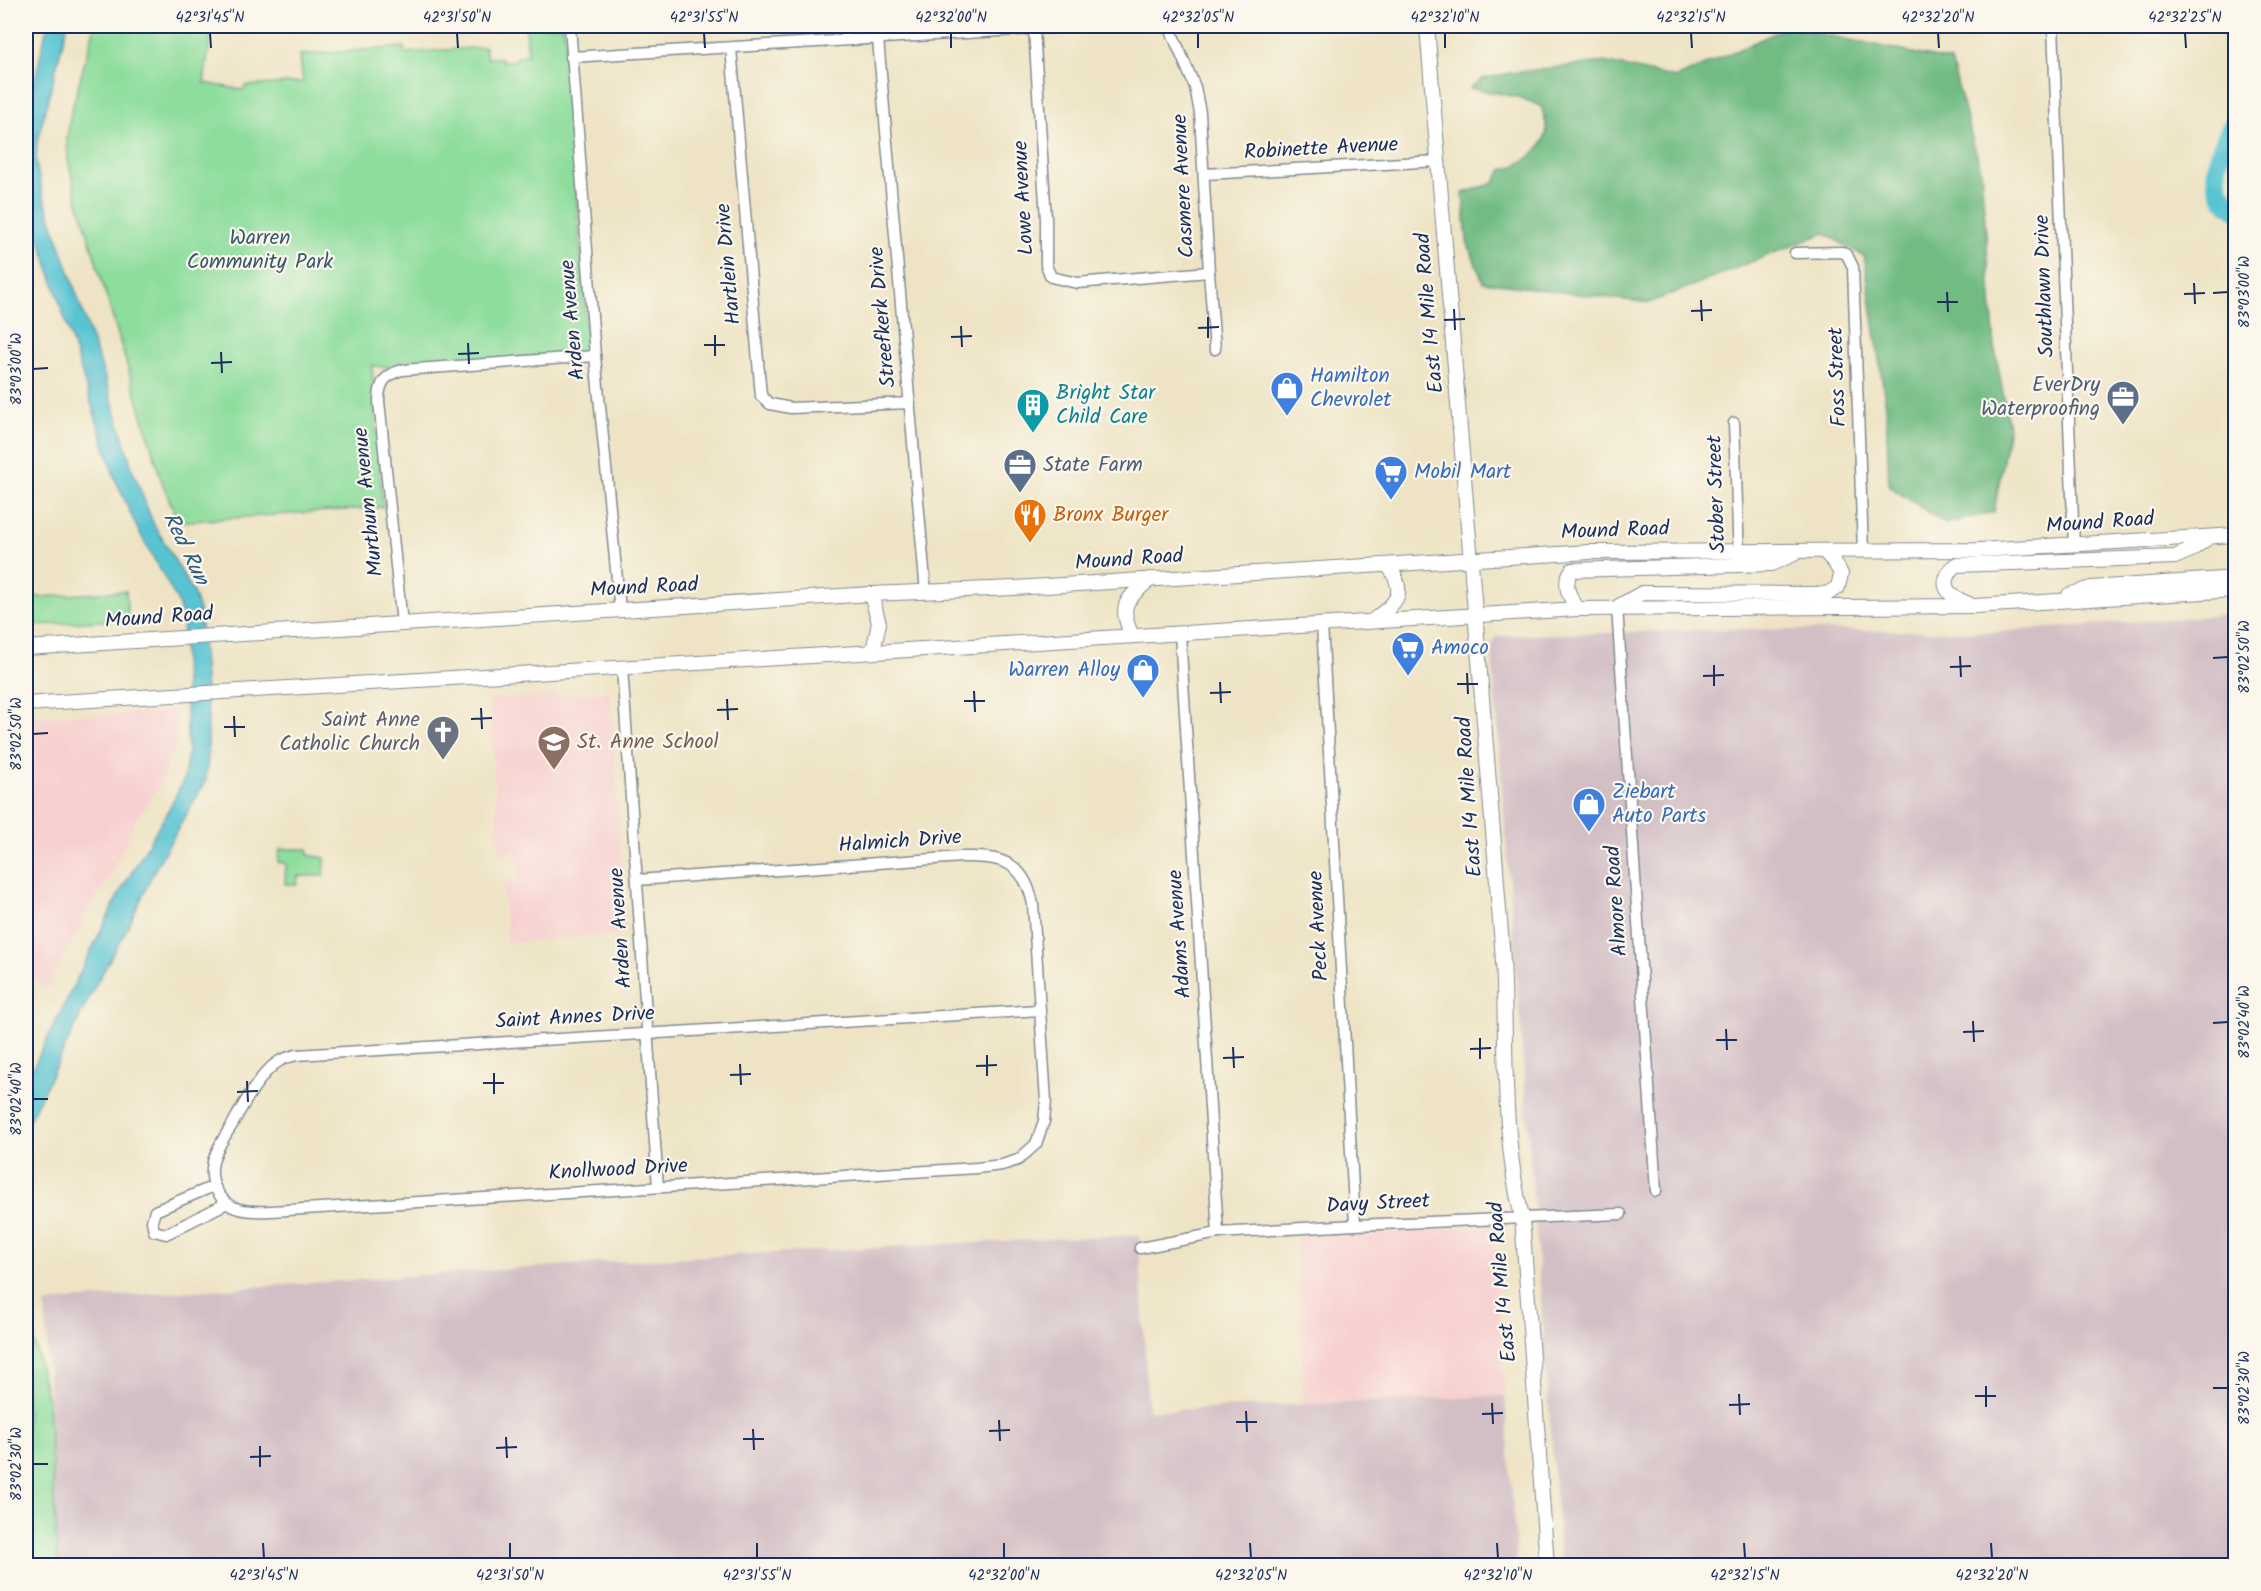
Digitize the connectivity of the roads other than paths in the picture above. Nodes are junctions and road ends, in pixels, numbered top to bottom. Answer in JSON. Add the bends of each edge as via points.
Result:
{"nodes":[{"id":1,"x":570,"y":26,"type":"edge"},
{"id":2,"x":846,"y":26,"type":"edge"},
{"id":3,"x":1081,"y":26,"type":"edge"},
{"id":4,"x":1169,"y":26,"type":"edge"},
{"id":5,"x":1428,"y":26,"type":"edge"},
{"id":6,"x":2053,"y":26,"type":"edge"},
{"id":7,"x":1034,"y":29,"type":"junction"},
{"id":8,"x":878,"y":39,"type":"junction"},
{"id":9,"x":846,"y":40,"type":"junction"},
{"id":10,"x":731,"y":48,"type":"junction"},
{"id":11,"x":571,"y":57,"type":"junction"},
{"id":12,"x":1439,"y":161,"type":"junction"},
{"id":13,"x":1205,"y":174,"type":"junction"},
{"id":14,"x":1795,"y":253,"type":"dead end"},
{"id":15,"x":1209,"y":272,"type":"junction"},
{"id":16,"x":1215,"y":349,"type":"dead end"},
{"id":17,"x":596,"y":356,"type":"junction"},
{"id":18,"x":910,"y":402,"type":"junction"},
{"id":19,"x":1734,"y":423,"type":"dead end"},
{"id":20,"x":2235,"y":535,"type":"edge"},
{"id":21,"x":2209,"y":537,"type":"junction"},
{"id":22,"x":2074,"y":546,"type":"junction"},
{"id":23,"x":1825,"y":552,"type":"junction"},
{"id":24,"x":1863,"y":552,"type":"junction"},
{"id":25,"x":1739,"y":557,"type":"junction"},
{"id":26,"x":1472,"y":560,"type":"junction"},
{"id":27,"x":1388,"y":565,"type":"junction"},
{"id":28,"x":2235,"y":578,"type":"edge"},
{"id":29,"x":1150,"y":579,"type":"junction"},
{"id":30,"x":2235,"y":590,"type":"edge"},
{"id":31,"x":926,"y":592,"type":"junction"},
{"id":32,"x":871,"y":594,"type":"junction"},
{"id":33,"x":2050,"y":602,"type":"junction"},
{"id":34,"x":1974,"y":606,"type":"junction"},
{"id":35,"x":1617,"y":608,"type":"junction"},
{"id":36,"x":1578,"y":609,"type":"junction"},
{"id":37,"x":620,"y":610,"type":"junction"},
{"id":38,"x":1477,"y":615,"type":"junction"},
{"id":39,"x":1372,"y":621,"type":"junction"},
{"id":40,"x":402,"y":624,"type":"junction"},
{"id":41,"x":1322,"y":624,"type":"junction"},
{"id":42,"x":1180,"y":634,"type":"junction"},
{"id":43,"x":1132,"y":636,"type":"junction"},
{"id":44,"x":26,"y":648,"type":"edge"},
{"id":45,"x":873,"y":651,"type":"junction"},
{"id":46,"x":622,"y":667,"type":"junction"},
{"id":47,"x":26,"y":704,"type":"edge"},
{"id":48,"x":637,"y":880,"type":"junction"},
{"id":49,"x":1040,"y":1010,"type":"junction"},
{"id":50,"x":648,"y":1034,"type":"junction"},
{"id":51,"x":214,"y":1186,"type":"junction"},
{"id":52,"x":658,"y":1187,"type":"junction"},
{"id":53,"x":1656,"y":1191,"type":"dead end"},
{"id":54,"x":225,"y":1204,"type":"junction"},
{"id":55,"x":1621,"y":1214,"type":"dead end"},
{"id":56,"x":1522,"y":1217,"type":"junction"},
{"id":57,"x":1355,"y":1225,"type":"junction"},
{"id":58,"x":1218,"y":1233,"type":"junction"},
{"id":59,"x":1140,"y":1248,"type":"dead end"},
{"id":60,"x":1547,"y":1566,"type":"edge"}],
"edges":[{"from":1,"to":11,"type":"street","name":"Arden Avenue"},
{"from":2,"to":9,"type":"street"},
{"from":3,"to":7,"type":"street"},
{"from":4,"to":13,"type":"street","name":"Casmere Avenue","via":[[1195,87]]},
{"from":5,"to":12,"type":"main road","name":"East 14 Mile Road"},
{"from":6,"to":22,"type":"street","name":"Southlawn Drive"},
{"from":7,"to":8,"type":"street"},
{"from":7,"to":15,"type":"street","name":"Lowe Avenue","via":[[1046,265],[1052,277],[1077,283]]},
{"from":8,"to":9,"type":"street"},
{"from":8,"to":18,"type":"street","name":"Streefkerk Drive"},
{"from":9,"to":10,"type":"street"},
{"from":10,"to":11,"type":"street"},
{"from":10,"to":18,"type":"street","name":"Hartlein Drive","via":[[761,396],[770,404],[791,408]]},
{"from":11,"to":17,"type":"street","name":"Arden Avenue"},
{"from":12,"to":13,"type":"street","name":"Robinette Avenue"},
{"from":12,"to":26,"type":"main road","name":"East 14 Mile Road"},
{"from":13,"to":15,"type":"street","name":"Casmere Avenue"},
{"from":14,"to":24,"type":"street","name":"Foss Street","via":[[1842,252],[1853,267]]},
{"from":15,"to":16,"type":"street","name":"Casmere Avenue"},
{"from":17,"to":37,"type":"street","name":"Arden Avenue"},
{"from":17,"to":40,"type":"street","name":"Murthum Avenue","via":[[402,370],[386,377],[380,385]]},
{"from":18,"to":31,"type":"street","name":"Streefkerk Drive"},
{"from":19,"to":25,"type":"street","name":"Stober Street"},
{"from":20,"to":21,"type":"main road","name":"Mound Road"},
{"from":21,"to":22,"type":"main road","name":"Mound Road"},
{"from":21,"to":34,"type":"main road","via":[[2175,557],[1954,565],[1947,573],[1948,592]]},
{"from":22,"to":24,"type":"main road","name":"Mound Road"},
{"from":23,"to":24,"type":"main road","name":"Mound Road"},
{"from":23,"to":25,"type":"main road","name":"Mound Road"},
{"from":23,"to":35,"type":"main road","via":[[1841,574],[1838,587],[1827,594],[1642,593]]},
{"from":25,"to":26,"type":"main road","name":"Mound Road","via":[[1590,552]]},
{"from":25,"to":36,"type":"main road","via":[[1572,570],[1567,581],[1569,597]]},
{"from":26,"to":27,"type":"main road","name":"Mound Road"},
{"from":26,"to":38,"type":"main road","name":"East 14 Mile Road"},
{"from":27,"to":29,"type":"main road","name":"Mound Road"},
{"from":27,"to":39,"type":"main road","via":[[1396,576],[1399,592],[1392,606]]},
{"from":28,"to":33,"type":"main road","via":[[2091,588]]},
{"from":29,"to":31,"type":"main road","name":"Mound Road"},
{"from":29,"to":43,"type":"main road","via":[[1126,604],[1124,618]]},
{"from":30,"to":33,"type":"main road"},
{"from":31,"to":32,"type":"main road","name":"Mound Road"},
{"from":32,"to":37,"type":"main road","name":"Mound Road"},
{"from":32,"to":45,"type":"main road","via":[[879,623]]},
{"from":33,"to":34,"type":"main road"},
{"from":34,"to":35,"type":"main road"},
{"from":35,"to":36,"type":"main road"},
{"from":35,"to":53,"type":"street","name":"Almore Road"},
{"from":36,"to":38,"type":"main road"},
{"from":37,"to":40,"type":"main road","name":"Mound Road"},
{"from":38,"to":39,"type":"main road"},
{"from":38,"to":56,"type":"main road","name":"East 14 Mile Road","via":[[1501,943],[1513,1180]]},
{"from":39,"to":41,"type":"main road"},
{"from":40,"to":44,"type":"main road","name":"Mound Road"},
{"from":41,"to":42,"type":"main road"},
{"from":41,"to":57,"type":"street","name":"Peck Avenue"},
{"from":42,"to":43,"type":"main road"},
{"from":42,"to":58,"type":"street","name":"Adams Avenue"},
{"from":43,"to":45,"type":"main road"},
{"from":45,"to":46,"type":"main road"},
{"from":46,"to":47,"type":"main road"},
{"from":46,"to":48,"type":"street","name":"Arden Avenue"},
{"from":48,"to":49,"type":"street","name":"Halmich Drive","via":[[962,857],[999,859],[1018,870],[1029,888]]},
{"from":48,"to":50,"type":"street","name":"Arden Avenue"},
{"from":49,"to":50,"type":"street","name":"Saint Annes Drive"},
{"from":49,"to":52,"type":"street","name":"Knollwood Drive","via":[[1044,1121],[1036,1144],[1018,1160],[977,1168]]},
{"from":50,"to":51,"type":"street","name":"Saint Annes Drive","via":[[315,1053],[285,1059],[266,1074],[218,1149],[212,1171]]},
{"from":50,"to":52,"type":"street","name":"Arden Avenue"},
{"from":51,"to":54,"type":"street"},
{"from":51,"to":54,"type":"street","via":[[155,1211],[154,1231],[166,1234]]},
{"from":52,"to":54,"type":"street","name":"Knollwood Drive","via":[[271,1211],[242,1210]]},
{"from":55,"to":56,"type":"street","name":"Davy Street"},
{"from":56,"to":57,"type":"street","name":"Davy Street"},
{"from":56,"to":60,"type":"main road","name":"East 14 Mile Road"},
{"from":57,"to":58,"type":"street","name":"Davy Street"},
{"from":58,"to":59,"type":"street","name":"Davy Street"}]}
